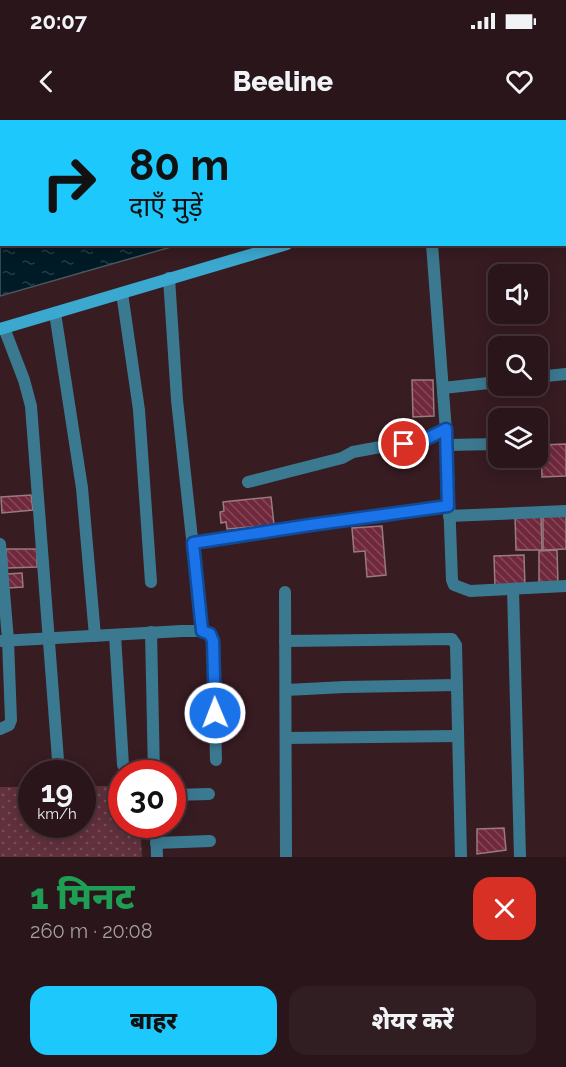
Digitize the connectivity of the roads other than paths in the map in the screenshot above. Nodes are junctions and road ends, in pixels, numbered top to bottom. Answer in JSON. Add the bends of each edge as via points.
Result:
{"nodes":[{"id":1,"x":280,"y":246,"type":"edge"},
{"id":2,"x":432,"y":246,"type":"edge"},
{"id":3,"x":169,"y":278,"type":"junction"},
{"id":4,"x":123,"y":292,"type":"junction"},
{"id":5,"x":55,"y":313,"type":"junction"},
{"id":6,"x":2,"y":328,"type":"edge"},
{"id":7,"x":566,"y":374,"type":"edge"},
{"id":8,"x":548,"y":376,"type":"edge"},
{"id":9,"x":488,"y":383,"type":"edge"},
{"id":10,"x":444,"y":388,"type":"junction"},
{"id":11,"x":446,"y":429,"type":"junction"},
{"id":12,"x":488,"y":444,"type":"edge"},
{"id":13,"x":447,"y":445,"type":"junction"},
{"id":14,"x":248,"y":482,"type":"dead end"},
{"id":15,"x":448,"y":511,"type":"junction"},
{"id":16,"x":566,"y":511,"type":"edge"},
{"id":17,"x":193,"y":543,"type":"junction"},
{"id":18,"x":0,"y":544,"type":"edge"},
{"id":19,"x":151,"y":582,"type":"dead end"},
{"id":20,"x":566,"y":585,"type":"edge"},
{"id":21,"x":513,"y":589,"type":"junction"},
{"id":22,"x":285,"y":592,"type":"dead end"},
{"id":23,"x":202,"y":631,"type":"junction"},
{"id":24,"x":151,"y":632,"type":"junction"},
{"id":25,"x":115,"y":635,"type":"junction"},
{"id":26,"x":95,"y":636,"type":"junction"},
{"id":27,"x":49,"y":639,"type":"junction"},
{"id":28,"x":4,"y":641,"type":"edge"},
{"id":29,"x":285,"y":641,"type":"junction"},
{"id":30,"x":457,"y":685,"type":"junction"},
{"id":31,"x":286,"y":690,"type":"junction"},
{"id":32,"x":0,"y":729,"type":"edge"},
{"id":33,"x":458,"y":736,"type":"junction"},
{"id":34,"x":286,"y":738,"type":"junction"},
{"id":35,"x":57,"y":760,"type":"edge"},
{"id":36,"x":123,"y":760,"type":"edge"},
{"id":37,"x":154,"y":760,"type":"edge"},
{"id":38,"x":216,"y":760,"type":"dead end"},
{"id":39,"x":209,"y":794,"type":"dead end"},
{"id":40,"x":186,"y":795,"type":"edge"},
{"id":41,"x":156,"y":838,"type":"edge"},
{"id":42,"x":210,"y":841,"type":"dead end"},
{"id":43,"x":156,"y":843,"type":"junction"},
{"id":44,"x":157,"y":857,"type":"edge"},
{"id":45,"x":286,"y":857,"type":"edge"},
{"id":46,"x":461,"y":857,"type":"edge"},
{"id":47,"x":520,"y":857,"type":"edge"}],
"edges":[{"from":1,"to":3,"type":"street"},
{"from":2,"to":10,"type":"street"},
{"from":3,"to":4,"type":"street"},
{"from":3,"to":17,"type":"street","via":[[177,400]]},
{"from":4,"to":5,"type":"street"},
{"from":4,"to":19,"type":"street","via":[[139,410]]},
{"from":5,"to":6,"type":"street"},
{"from":5,"to":26,"type":"street","via":[[82,488]]},
{"from":6,"to":27,"type":"street","via":[[31,406]]},
{"from":7,"to":8,"type":"street"},
{"from":9,"to":10,"type":"street"},
{"from":10,"to":11,"type":"street"},
{"from":11,"to":13,"type":"street"},
{"from":11,"to":14,"type":"street","via":[[424,440],[353,452]]},
{"from":12,"to":13,"type":"street"},
{"from":13,"to":15,"type":"street"},
{"from":15,"to":16,"type":"street"},
{"from":15,"to":17,"type":"street","via":[[310,525]]},
{"from":15,"to":21,"type":"street","via":[[454,585],[470,591]]},
{"from":17,"to":23,"type":"street"},
{"from":18,"to":28,"type":"street"},
{"from":20,"to":21,"type":"street"},
{"from":21,"to":47,"type":"street"},
{"from":22,"to":29,"type":"street"},
{"from":23,"to":24,"type":"street"},
{"from":23,"to":38,"type":"street","via":[[210,634],[213,641]]},
{"from":24,"to":25,"type":"street"},
{"from":24,"to":37,"type":"street"},
{"from":25,"to":26,"type":"street"},
{"from":25,"to":36,"type":"street"},
{"from":26,"to":27,"type":"street"},
{"from":27,"to":28,"type":"street"},
{"from":27,"to":35,"type":"street"},
{"from":28,"to":32,"type":"street","via":[[11,720]]},
{"from":29,"to":30,"type":"street","via":[[452,639],[456,645]]},
{"from":29,"to":31,"type":"street"},
{"from":30,"to":31,"type":"street"},
{"from":30,"to":33,"type":"street"},
{"from":31,"to":34,"type":"street"},
{"from":33,"to":34,"type":"street"},
{"from":33,"to":46,"type":"street"},
{"from":34,"to":45,"type":"street"},
{"from":39,"to":40,"type":"street"},
{"from":41,"to":43,"type":"street"},
{"from":42,"to":43,"type":"street"},
{"from":43,"to":44,"type":"street"}]}
